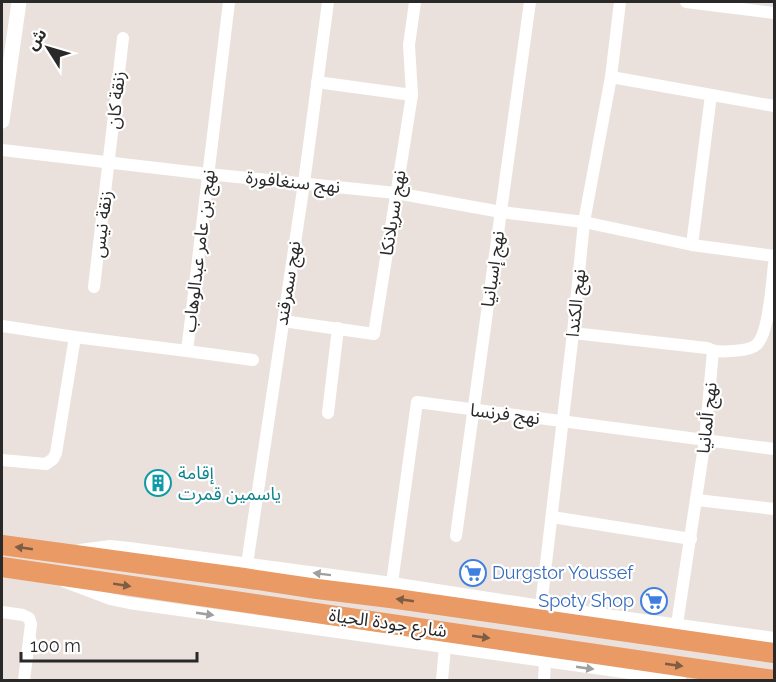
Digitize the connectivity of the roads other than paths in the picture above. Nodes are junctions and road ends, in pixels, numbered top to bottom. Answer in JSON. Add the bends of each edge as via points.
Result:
{"nodes":[{"id":1,"x":19,"y":2,"type":"edge"},
{"id":2,"x":229,"y":2,"type":"edge"},
{"id":3,"x":328,"y":2,"type":"edge"},
{"id":4,"x":415,"y":2,"type":"edge"},
{"id":5,"x":530,"y":2,"type":"edge"},
{"id":6,"x":620,"y":2,"type":"edge"},
{"id":7,"x":687,"y":2,"type":"edge"},
{"id":8,"x":774,"y":13,"type":"edge"},
{"id":9,"x":123,"y":38,"type":"dead end"},
{"id":10,"x":611,"y":77,"type":"junction"},
{"id":11,"x":317,"y":82,"type":"junction"},
{"id":12,"x":4,"y":89,"type":"edge"},
{"id":13,"x":412,"y":95,"type":"junction"},
{"id":14,"x":711,"y":95,"type":"junction"},
{"id":15,"x":774,"y":106,"type":"edge"},
{"id":16,"x":2,"y":121,"type":"edge"},
{"id":17,"x":2,"y":150,"type":"edge"},
{"id":18,"x":109,"y":162,"type":"junction"},
{"id":19,"x":208,"y":174,"type":"junction"},
{"id":20,"x":303,"y":183,"type":"junction"},
{"id":21,"x":396,"y":194,"type":"junction"},
{"id":22,"x":501,"y":212,"type":"junction"},
{"id":23,"x":584,"y":222,"type":"junction"},
{"id":24,"x":692,"y":245,"type":"junction"},
{"id":25,"x":774,"y":256,"type":"edge"},
{"id":26,"x":774,"y":264,"type":"edge"},
{"id":27,"x":94,"y":287,"type":"dead end"},
{"id":28,"x":283,"y":321,"type":"junction"},
{"id":29,"x":2,"y":326,"type":"edge"},
{"id":30,"x":338,"y":328,"type":"junction"},
{"id":31,"x":573,"y":333,"type":"junction"},
{"id":32,"x":75,"y":337,"type":"junction"},
{"id":33,"x":187,"y":351,"type":"junction"},
{"id":34,"x":713,"y":351,"type":"junction"},
{"id":35,"x":253,"y":360,"type":"dead end"},
{"id":36,"x":474,"y":410,"type":"junction"},
{"id":37,"x":328,"y":413,"type":"dead end"},
{"id":38,"x":563,"y":421,"type":"junction"},
{"id":39,"x":705,"y":440,"type":"junction"},
{"id":40,"x":774,"y":449,"type":"edge"},
{"id":41,"x":2,"y":460,"type":"edge"},
{"id":42,"x":697,"y":500,"type":"junction"},
{"id":43,"x":774,"y":508,"type":"edge"},
{"id":44,"x":552,"y":517,"type":"junction"},
{"id":45,"x":456,"y":536,"type":"dead end"},
{"id":46,"x":691,"y":539,"type":"junction"},
{"id":47,"x":2,"y":545,"type":"edge"},
{"id":48,"x":58,"y":552,"type":"junction"},
{"id":49,"x":247,"y":564,"type":"junction"},
{"id":50,"x":2,"y":567,"type":"edge"},
{"id":51,"x":48,"y":574,"type":"junction"},
{"id":52,"x":392,"y":583,"type":"junction"},
{"id":53,"x":541,"y":606,"type":"junction"},
{"id":54,"x":2,"y":612,"type":"edge"},
{"id":55,"x":677,"y":624,"type":"junction"},
{"id":56,"x":774,"y":639,"type":"edge"},
{"id":57,"x":445,"y":647,"type":"junction"},
{"id":58,"x":774,"y":653,"type":"edge"},
{"id":59,"x":545,"y":662,"type":"junction"},
{"id":60,"x":774,"y":680,"type":"edge"},
{"id":61,"x":24,"y":681,"type":"edge"},
{"id":62,"x":442,"y":681,"type":"edge"},
{"id":63,"x":544,"y":681,"type":"edge"},
{"id":64,"x":680,"y":681,"type":"edge"}],
"edges":[{"from":1,"to":12,"type":"street"},
{"from":2,"to":19,"type":"street","name":"نهج بن عامر عبدالوهاب"},
{"from":3,"to":11,"type":"street","name":"نهج سمرقند"},
{"from":4,"to":13,"type":"street","name":"نهج سريلانكا","via":[[409,45]]},
{"from":5,"to":22,"type":"street","name":"نهج إسبانيا"},
{"from":6,"to":10,"type":"street","name":"نهج الكندا"},
{"from":7,"to":8,"type":"street"},
{"from":9,"to":18,"type":"street","name":"زنقة كان"},
{"from":10,"to":14,"type":"street"},
{"from":10,"to":23,"type":"street","name":"نهج الكندا"},
{"from":11,"to":13,"type":"street"},
{"from":11,"to":20,"type":"street","name":"نهج سمرقند"},
{"from":12,"to":16,"type":"street"},
{"from":13,"to":21,"type":"street","name":"نهج سريلانكا"},
{"from":14,"to":15,"type":"street"},
{"from":14,"to":24,"type":"street"},
{"from":17,"to":18,"type":"street","name":"نهج سنغافورة"},
{"from":18,"to":19,"type":"street","name":"نهج سنغافورة"},
{"from":18,"to":27,"type":"street","name":"زنقة نيس"},
{"from":19,"to":20,"type":"street","name":"نهج سنغافورة"},
{"from":19,"to":33,"type":"street","name":"نهج بن عامر عبدالوهاب"},
{"from":20,"to":21,"type":"street","name":"نهج سنغافورة"},
{"from":20,"to":28,"type":"street","name":"نهج سمرقند"},
{"from":21,"to":22,"type":"street","name":"نهج سنغافورة"},
{"from":21,"to":30,"type":"street","name":"نهج سريلانكا","via":[[374,334]]},
{"from":22,"to":23,"type":"street","name":"نهج سنغافورة"},
{"from":22,"to":36,"type":"street","name":"نهج إسبانيا"},
{"from":23,"to":24,"type":"street","name":"نهج سنغافورة"},
{"from":23,"to":31,"type":"street","name":"نهج الكندا"},
{"from":24,"to":25,"type":"street","name":"نهج سنغافورة"},
{"from":26,"to":34,"type":"street","via":[[762,338],[747,350]]},
{"from":28,"to":30,"type":"street","name":"نهج سريلانكا"},
{"from":28,"to":49,"type":"street","name":"نهج سمرقند"},
{"from":29,"to":32,"type":"street","name":"نهج بن عامر عبدالوهاب"},
{"from":30,"to":37,"type":"street"},
{"from":31,"to":34,"type":"street"},
{"from":31,"to":38,"type":"street","name":"نهج الكندا"},
{"from":32,"to":33,"type":"street","name":"نهج بن عامر عبدالوهاب"},
{"from":32,"to":41,"type":"street","via":[[53,459],[45,464]]},
{"from":33,"to":35,"type":"street"},
{"from":34,"to":39,"type":"street","name":"نهج ألمانيا"},
{"from":36,"to":38,"type":"street","name":"نهج فرنسا"},
{"from":36,"to":45,"type":"street","name":"نهج إسبانيا"},
{"from":36,"to":52,"type":"street","name":"نهج فرنسا","via":[[417,402]]},
{"from":38,"to":39,"type":"street","name":"نهج فرنسا"},
{"from":38,"to":44,"type":"street","name":"نهج الكندا"},
{"from":39,"to":40,"type":"street","name":"نهج فرنسا"},
{"from":39,"to":42,"type":"street","name":"نهج ألمانيا"},
{"from":42,"to":43,"type":"street"},
{"from":42,"to":46,"type":"street","name":"نهج ألمانيا"},
{"from":44,"to":46,"type":"street"},
{"from":44,"to":53,"type":"street","name":"نهج الكندا"},
{"from":46,"to":55,"type":"street","name":"نهج ألمانيا"},
{"from":48,"to":47,"type":"highway","name":"شارع جودة الحياة","one_way":true},
{"from":48,"to":49,"type":"street","via":[[110,546]]},
{"from":58,"to":48,"type":"highway","name":"شارع جودة الحياة","one_way":true},
{"from":52,"to":49,"type":"street","one_way":true},
{"from":50,"to":51,"type":"highway","name":"شارع جودة الحياة"},
{"from":51,"to":57,"type":"street","one_way":true,"via":[[129,603]]},
{"from":51,"to":60,"type":"highway","name":"شارع جودة الحياة","one_way":true},
{"from":52,"to":53,"type":"street"},
{"from":53,"to":55,"type":"street"},
{"from":54,"to":61,"type":"street","via":[[22,615],[31,624]]},
{"from":55,"to":56,"type":"street"},
{"from":57,"to":59,"type":"street"},
{"from":57,"to":62,"type":"street"},
{"from":59,"to":63,"type":"street"},
{"from":59,"to":64,"type":"street","one_way":true}]}
